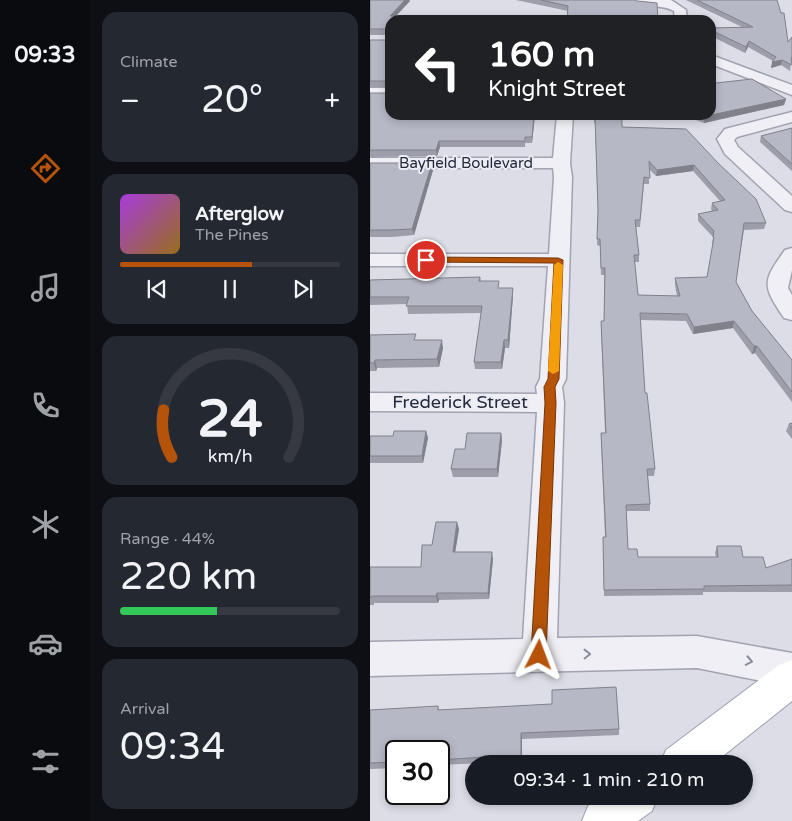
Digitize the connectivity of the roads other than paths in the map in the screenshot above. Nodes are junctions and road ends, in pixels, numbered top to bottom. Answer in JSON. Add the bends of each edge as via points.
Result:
{"nodes":[{"id":1,"x":634,"y":0,"type":"edge"},
{"id":2,"x":680,"y":15,"type":"edge"},
{"id":3,"x":716,"y":61,"type":"edge"},
{"id":4,"x":792,"y":90,"type":"edge"},
{"id":5,"x":370,"y":93,"type":"edge"},
{"id":6,"x":385,"y":93,"type":"edge"},
{"id":7,"x":792,"y":117,"type":"edge"},
{"id":8,"x":565,"y":120,"type":"edge"},
{"id":9,"x":370,"y":163,"type":"edge"},
{"id":10,"x":561,"y":163,"type":"junction"},
{"id":11,"x":792,"y":206,"type":"edge"},
{"id":12,"x":792,"y":254,"type":"edge"},
{"id":13,"x":370,"y":260,"type":"edge"},
{"id":14,"x":558,"y":260,"type":"junction"},
{"id":15,"x":792,"y":313,"type":"edge"},
{"id":16,"x":370,"y":402,"type":"edge"},
{"id":17,"x":551,"y":403,"type":"junction"},
{"id":18,"x":539,"y":655,"type":"junction"},
{"id":19,"x":370,"y":659,"type":"edge"},
{"id":20,"x":792,"y":670,"type":"edge"},
{"id":21,"x":792,"y":678,"type":"edge"},
{"id":22,"x":692,"y":755,"type":"edge"},
{"id":23,"x":625,"y":805,"type":"edge"},
{"id":24,"x":604,"y":821,"type":"edge"}],
"edges":[{"from":1,"to":2,"type":"street","via":[[670,4],[680,10]]},
{"from":3,"to":4,"type":"street"},
{"from":5,"to":6,"type":"street"},
{"from":7,"to":11,"type":"street","via":[[737,131],[725,139],[731,150]]},
{"from":8,"to":10,"type":"street"},
{"from":9,"to":10,"type":"street","name":"Bayfield Boulevard"},
{"from":10,"to":14,"type":"street"},
{"from":12,"to":15,"type":"street","via":[[779,274],[777,288]]},
{"from":13,"to":14,"type":"street"},
{"from":14,"to":17,"type":"street","via":[[553,379],[549,387]]},
{"from":16,"to":17,"type":"street","name":"Frederick Street"},
{"from":17,"to":18,"type":"street"},
{"from":18,"to":19,"type":"street"},
{"from":18,"to":20,"type":"street","one_way":true,"via":[[697,652]]},
{"from":21,"to":22,"type":"main road"},
{"from":23,"to":24,"type":"main road"}]}
